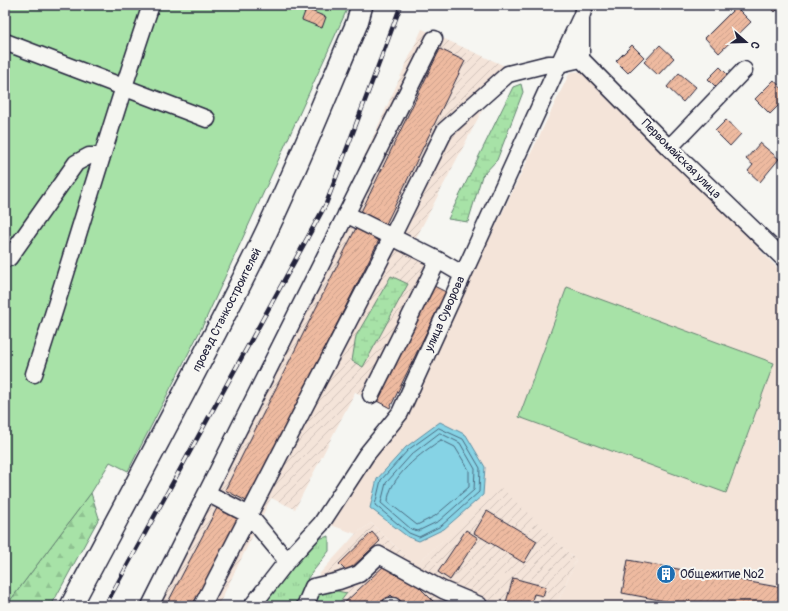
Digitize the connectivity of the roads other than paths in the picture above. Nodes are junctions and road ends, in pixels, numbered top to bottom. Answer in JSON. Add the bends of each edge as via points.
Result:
{"nodes":[{"id":1,"x":151,"y":5,"type":"edge"},
{"id":2,"x":362,"y":5,"type":"edge"},
{"id":3,"x":583,"y":11,"type":"edge"},
{"id":4,"x":434,"y":39,"type":"dead end"},
{"id":5,"x":5,"y":42,"type":"edge"},
{"id":6,"x":582,"y":59,"type":"junction"},
{"id":7,"x":558,"y":64,"type":"junction"},
{"id":8,"x":744,"y":70,"type":"dead end"},
{"id":9,"x":123,"y":87,"type":"junction"},
{"id":10,"x":207,"y":119,"type":"dead end"},
{"id":11,"x":669,"y":148,"type":"junction"},
{"id":12,"x":102,"y":156,"type":"junction"},
{"id":13,"x":346,"y":214,"type":"junction"},
{"id":14,"x":392,"y":237,"type":"junction"},
{"id":15,"x":9,"y":258,"type":"dead end"},
{"id":16,"x":783,"y":258,"type":"edge"},
{"id":17,"x":438,"y":260,"type":"junction"},
{"id":18,"x":462,"y":274,"type":"junction"},
{"id":19,"x":34,"y":374,"type":"dead end"},
{"id":20,"x":371,"y":395,"type":"dead end"},
{"id":21,"x":207,"y":493,"type":"junction"},
{"id":22,"x":249,"y":515,"type":"junction"},
{"id":23,"x":287,"y":561,"type":"junction"},
{"id":24,"x":479,"y":605,"type":"edge"},
{"id":25,"x":71,"y":606,"type":"edge"},
{"id":26,"x":150,"y":606,"type":"edge"},
{"id":27,"x":202,"y":606,"type":"edge"},
{"id":28,"x":252,"y":606,"type":"edge"},
{"id":29,"x":305,"y":606,"type":"edge"}],
"edges":[{"from":1,"to":9,"type":"street"},
{"from":2,"to":25,"type":"main road","name":"проезд Станкостроителей","via":[[357,23],[309,138],[259,246]]},
{"from":3,"to":6,"type":"street"},
{"from":3,"to":7,"type":"street","name":"улица Суворова"},
{"from":4,"to":13,"type":"street"},
{"from":5,"to":9,"type":"street"},
{"from":6,"to":7,"type":"street"},
{"from":6,"to":11,"type":"street","name":"Первомайская улица"},
{"from":7,"to":14,"type":"street","via":[[508,74],[444,130]]},
{"from":7,"to":18,"type":"street","name":"улица Суворова"},
{"from":8,"to":11,"type":"street"},
{"from":9,"to":10,"type":"street"},
{"from":9,"to":12,"type":"street"},
{"from":11,"to":16,"type":"street","name":"Первомайская улица"},
{"from":12,"to":15,"type":"street","via":[[89,156],[76,163]]},
{"from":12,"to":19,"type":"street"},
{"from":13,"to":14,"type":"street"},
{"from":13,"to":21,"type":"street"},
{"from":14,"to":17,"type":"street"},
{"from":14,"to":22,"type":"street"},
{"from":17,"to":18,"type":"street"},
{"from":17,"to":20,"type":"street"},
{"from":18,"to":23,"type":"street","name":"улица Суворова","via":[[400,414],[366,455],[321,524]]},
{"from":21,"to":22,"type":"street"},
{"from":21,"to":26,"type":"street"},
{"from":22,"to":23,"type":"street"},
{"from":22,"to":27,"type":"street"},
{"from":23,"to":28,"type":"street","name":"улица Суворова"},
{"from":24,"to":29,"type":"street","via":[[443,590],[379,555],[359,574],[313,587]]}]}
